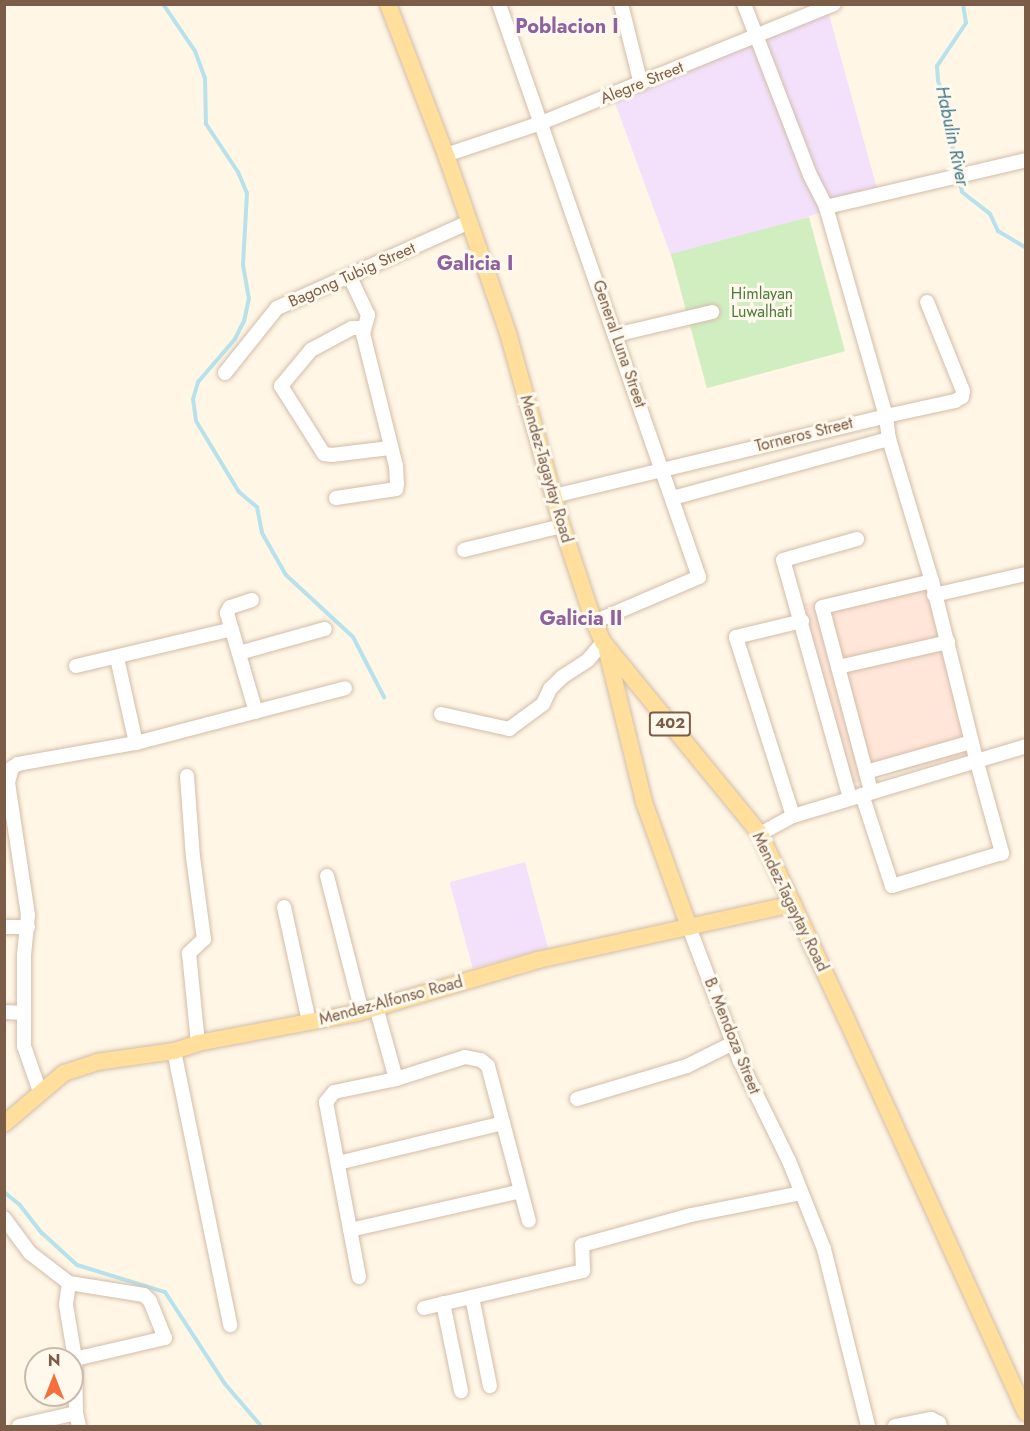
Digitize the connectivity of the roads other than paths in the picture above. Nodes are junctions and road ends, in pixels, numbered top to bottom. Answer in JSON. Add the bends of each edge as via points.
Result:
{"nodes":[{"id":1,"x":388,"y":4,"type":"edge"},
{"id":2,"x":499,"y":4,"type":"edge"},
{"id":3,"x":621,"y":4,"type":"edge"},
{"id":4,"x":744,"y":4,"type":"edge"},
{"id":5,"x":834,"y":4,"type":"edge"},
{"id":6,"x":757,"y":36,"type":"junction"},
{"id":7,"x":641,"y":84,"type":"junction"},
{"id":8,"x":541,"y":123,"type":"junction"},
{"id":9,"x":446,"y":155,"type":"junction"},
{"id":10,"x":1026,"y":160,"type":"edge"},
{"id":11,"x":826,"y":207,"type":"junction"},
{"id":12,"x":469,"y":222,"type":"junction"},
{"id":13,"x":349,"y":275,"type":"junction"},
{"id":14,"x":927,"y":302,"type":"dead end"},
{"id":15,"x":712,"y":312,"type":"dead end"},
{"id":16,"x":363,"y":328,"type":"junction"},
{"id":17,"x":615,"y":335,"type":"junction"},
{"id":18,"x":225,"y":373,"type":"dead end"},
{"id":19,"x":886,"y":416,"type":"junction"},
{"id":20,"x":889,"y":439,"type":"junction"},
{"id":21,"x":390,"y":448,"type":"junction"},
{"id":22,"x":663,"y":470,"type":"junction"},
{"id":23,"x":554,"y":496,"type":"junction"},
{"id":24,"x":336,"y":498,"type":"dead end"},
{"id":25,"x":673,"y":498,"type":"junction"},
{"id":26,"x":561,"y":526,"type":"junction"},
{"id":27,"x":857,"y":540,"type":"dead end"},
{"id":28,"x":464,"y":550,"type":"dead end"},
{"id":29,"x":1026,"y":574,"type":"edge"},
{"id":30,"x":933,"y":588,"type":"junction"},
{"id":31,"x":252,"y":600,"type":"dead end"},
{"id":32,"x":802,"y":621,"type":"junction"},
{"id":33,"x":594,"y":622,"type":"junction"},
{"id":34,"x":232,"y":629,"type":"junction"},
{"id":35,"x":325,"y":629,"type":"dead end"},
{"id":36,"x":603,"y":642,"type":"junction"},
{"id":37,"x":948,"y":642,"type":"junction"},
{"id":38,"x":239,"y":653,"type":"junction"},
{"id":39,"x":117,"y":658,"type":"junction"},
{"id":40,"x":76,"y":666,"type":"dead end"},
{"id":41,"x":838,"y":668,"type":"junction"},
{"id":42,"x":641,"y":687,"type":"junction"},
{"id":43,"x":345,"y":688,"type":"dead end"},
{"id":44,"x":619,"y":696,"type":"junction"},
{"id":45,"x":256,"y":712,"type":"junction"},
{"id":46,"x":441,"y":714,"type":"dead end"},
{"id":47,"x":971,"y":742,"type":"junction"},
{"id":48,"x":136,"y":743,"type":"junction"},
{"id":49,"x":1026,"y":746,"type":"edge"},
{"id":50,"x":976,"y":759,"type":"junction"},
{"id":51,"x":866,"y":772,"type":"junction"},
{"id":52,"x":187,"y":776,"type":"dead end"},
{"id":53,"x":861,"y":795,"type":"junction"},
{"id":54,"x":793,"y":816,"type":"junction"},
{"id":55,"x":760,"y":834,"type":"junction"},
{"id":56,"x":327,"y":876,"type":"dead end"},
{"id":57,"x":793,"y":904,"type":"junction"},
{"id":58,"x":284,"y":907,"type":"dead end"},
{"id":59,"x":4,"y":927,"type":"edge"},
{"id":60,"x":28,"y":927,"type":"junction"},
{"id":61,"x":689,"y":927,"type":"junction"},
{"id":62,"x":369,"y":1010,"type":"junction"},
{"id":63,"x":4,"y":1012,"type":"edge"},
{"id":64,"x":24,"y":1013,"type":"junction"},
{"id":65,"x":309,"y":1022,"type":"junction"},
{"id":66,"x":198,"y":1043,"type":"junction"},
{"id":67,"x":733,"y":1043,"type":"junction"},
{"id":68,"x":174,"y":1051,"type":"junction"},
{"id":69,"x":396,"y":1079,"type":"junction"},
{"id":70,"x":40,"y":1092,"type":"junction"},
{"id":71,"x":577,"y":1099,"type":"dead end"},
{"id":72,"x":503,"y":1123,"type":"junction"},
{"id":73,"x":4,"y":1124,"type":"edge"},
{"id":74,"x":338,"y":1163,"type":"junction"},
{"id":75,"x":521,"y":1191,"type":"junction"},
{"id":76,"x":801,"y":1193,"type":"junction"},
{"id":77,"x":4,"y":1218,"type":"edge"},
{"id":78,"x":529,"y":1221,"type":"dead end"},
{"id":79,"x":350,"y":1230,"type":"junction"},
{"id":80,"x":359,"y":1277,"type":"dead end"},
{"id":81,"x":69,"y":1282,"type":"junction"},
{"id":82,"x":472,"y":1297,"type":"junction"},
{"id":83,"x":443,"y":1303,"type":"junction"},
{"id":84,"x":424,"y":1308,"type":"dead end"},
{"id":85,"x":230,"y":1325,"type":"dead end"},
{"id":86,"x":73,"y":1347,"type":"edge"},
{"id":87,"x":84,"y":1357,"type":"edge"},
{"id":88,"x":490,"y":1386,"type":"dead end"},
{"id":89,"x":461,"y":1390,"type":"dead end"},
{"id":90,"x":1026,"y":1413,"type":"edge"},
{"id":91,"x":77,"y":1420,"type":"edge"},
{"id":92,"x":19,"y":1426,"type":"edge"},
{"id":93,"x":868,"y":1426,"type":"edge"},
{"id":94,"x":895,"y":1426,"type":"edge"},
{"id":95,"x":940,"y":1426,"type":"edge"}],
"edges":[{"from":1,"to":9,"type":"main road","name":"Mendez-Tagaytay Road","number":"402"},
{"from":2,"to":8,"type":"street","name":"General Luna Street"},
{"from":3,"to":7,"type":"street"},
{"from":4,"to":6,"type":"street"},
{"from":5,"to":6,"type":"street","name":"Alegre Street"},
{"from":6,"to":7,"type":"street","name":"Alegre Street"},
{"from":6,"to":11,"type":"street"},
{"from":7,"to":8,"type":"street","name":"Alegre Street"},
{"from":8,"to":9,"type":"street","name":"Alegre Street"},
{"from":8,"to":17,"type":"street","name":"General Luna Street"},
{"from":9,"to":12,"type":"main road","name":"Mendez-Tagaytay Road","number":"402"},
{"from":10,"to":11,"type":"street"},
{"from":11,"to":19,"type":"street"},
{"from":12,"to":13,"type":"street","name":"Bagong Tubig Street"},
{"from":12,"to":23,"type":"main road","name":"Mendez-Tagaytay Road","number":"402","via":[[508,333]]},
{"from":13,"to":16,"type":"street","via":[[368,315]]},
{"from":13,"to":18,"type":"street","name":"Bagong Tubig Street","via":[[277,308]]},
{"from":14,"to":19,"type":"street","name":"Torneros Street","via":[[963,391],[962,397]]},
{"from":15,"to":17,"type":"street"},
{"from":16,"to":21,"type":"street"},
{"from":16,"to":21,"type":"street","via":[[352,328],[311,350],[281,386],[324,454]]},
{"from":17,"to":22,"type":"street","name":"General Luna Street"},
{"from":19,"to":20,"type":"street"},
{"from":19,"to":22,"type":"street","name":"Torneros Street"},
{"from":20,"to":25,"type":"street"},
{"from":20,"to":30,"type":"street"},
{"from":21,"to":24,"type":"street","via":[[396,466],[396,489]]},
{"from":22,"to":23,"type":"street","name":"Torneros Street"},
{"from":22,"to":25,"type":"street","name":"General Luna Street"},
{"from":23,"to":26,"type":"main road","name":"Mendez-Tagaytay Road","number":"402"},
{"from":25,"to":33,"type":"street","name":"General Luna Street","via":[[699,578]]},
{"from":26,"to":28,"type":"street"},
{"from":26,"to":33,"type":"main road","name":"Mendez-Tagaytay Road","number":"402"},
{"from":27,"to":32,"type":"street","via":[[783,560]]},
{"from":29,"to":30,"type":"street"},
{"from":30,"to":37,"type":"street"},
{"from":30,"to":41,"type":"street","via":[[822,607]]},
{"from":31,"to":34,"type":"street","via":[[227,610]]},
{"from":32,"to":53,"type":"street"},
{"from":32,"to":54,"type":"street","via":[[736,637]]},
{"from":33,"to":36,"type":"main road","name":"Mendez-Tagaytay Road","number":"402"},
{"from":34,"to":38,"type":"street"},
{"from":34,"to":39,"type":"street"},
{"from":35,"to":38,"type":"street"},
{"from":36,"to":42,"type":"main road","name":"Mendez-Tagaytay Road","number":"402"},
{"from":36,"to":44,"type":"main road","name":"B. Mendoza Street"},
{"from":36,"to":46,"type":"street","via":[[588,660],[550,688],[543,704],[509,729]]},
{"from":37,"to":41,"type":"street"},
{"from":37,"to":47,"type":"street"},
{"from":38,"to":45,"type":"street"},
{"from":39,"to":40,"type":"street"},
{"from":39,"to":48,"type":"street"},
{"from":41,"to":51,"type":"street"},
{"from":42,"to":44,"type":"main road","via":[[629,688]]},
{"from":42,"to":55,"type":"main road","name":"Mendez-Tagaytay Road","number":"402"},
{"from":43,"to":45,"type":"street"},
{"from":44,"to":61,"type":"main road","name":"B. Mendoza Street","via":[[644,802]]},
{"from":45,"to":48,"type":"street"},
{"from":47,"to":50,"type":"street"},
{"from":47,"to":51,"type":"street"},
{"from":48,"to":60,"type":"street","via":[[18,764],[8,774]]},
{"from":49,"to":50,"type":"street"},
{"from":50,"to":53,"type":"street"},
{"from":50,"to":53,"type":"street","via":[[1002,853],[892,885]]},
{"from":51,"to":53,"type":"street"},
{"from":52,"to":66,"type":"street","via":[[204,939],[189,953]]},
{"from":53,"to":54,"type":"street"},
{"from":54,"to":55,"type":"street"},
{"from":55,"to":57,"type":"main road","name":"Mendez-Tagaytay Road","number":"402"},
{"from":56,"to":62,"type":"street"},
{"from":57,"to":61,"type":"main road","name":"Mendez-Alfonso Road"},
{"from":57,"to":90,"type":"main road","name":"Mendez-Tagaytay Road","number":"402"},
{"from":58,"to":65,"type":"street"},
{"from":59,"to":60,"type":"street"},
{"from":60,"to":64,"type":"street"},
{"from":61,"to":62,"type":"main road","name":"Mendez-Alfonso Road","via":[[538,960]]},
{"from":61,"to":67,"type":"street","name":"B. Mendoza Street"},
{"from":62,"to":65,"type":"main road","name":"Mendez-Alfonso Road"},
{"from":62,"to":69,"type":"street"},
{"from":63,"to":64,"type":"street"},
{"from":64,"to":70,"type":"street","via":[[24,1046]]},
{"from":65,"to":66,"type":"main road","name":"Mendez-Alfonso Road"},
{"from":66,"to":68,"type":"main road","name":"Mendez-Alfonso Road"},
{"from":67,"to":71,"type":"street","via":[[687,1066]]},
{"from":67,"to":76,"type":"street","name":"B. Mendoza Street"},
{"from":68,"to":70,"type":"main road","name":"Mendez-Alfonso Road","via":[[97,1062],[64,1073]]},
{"from":68,"to":85,"type":"street"},
{"from":69,"to":72,"type":"street","via":[[465,1058],[481,1060],[488,1066]]},
{"from":69,"to":74,"type":"street","via":[[334,1092],[326,1102]]},
{"from":70,"to":73,"type":"main road","name":"Mendez-Alfonso Road"},
{"from":72,"to":74,"type":"street"},
{"from":72,"to":75,"type":"street"},
{"from":74,"to":79,"type":"street"},
{"from":75,"to":78,"type":"street"},
{"from":75,"to":79,"type":"street"},
{"from":76,"to":82,"type":"street","via":[[691,1215],[582,1245],[583,1271]]},
{"from":76,"to":93,"type":"street","name":"B. Mendoza Street","via":[[824,1249]]},
{"from":77,"to":81,"type":"street","via":[[30,1253]]},
{"from":79,"to":80,"type":"street"},
{"from":81,"to":86,"type":"street","via":[[66,1305]]},
{"from":81,"to":87,"type":"street","via":[[144,1295],[165,1338]]},
{"from":82,"to":83,"type":"street"},
{"from":82,"to":88,"type":"street"},
{"from":83,"to":84,"type":"street"},
{"from":83,"to":89,"type":"street"},
{"from":91,"to":92,"type":"street"},
{"from":94,"to":95,"type":"street","via":[[931,1419]]}]}
